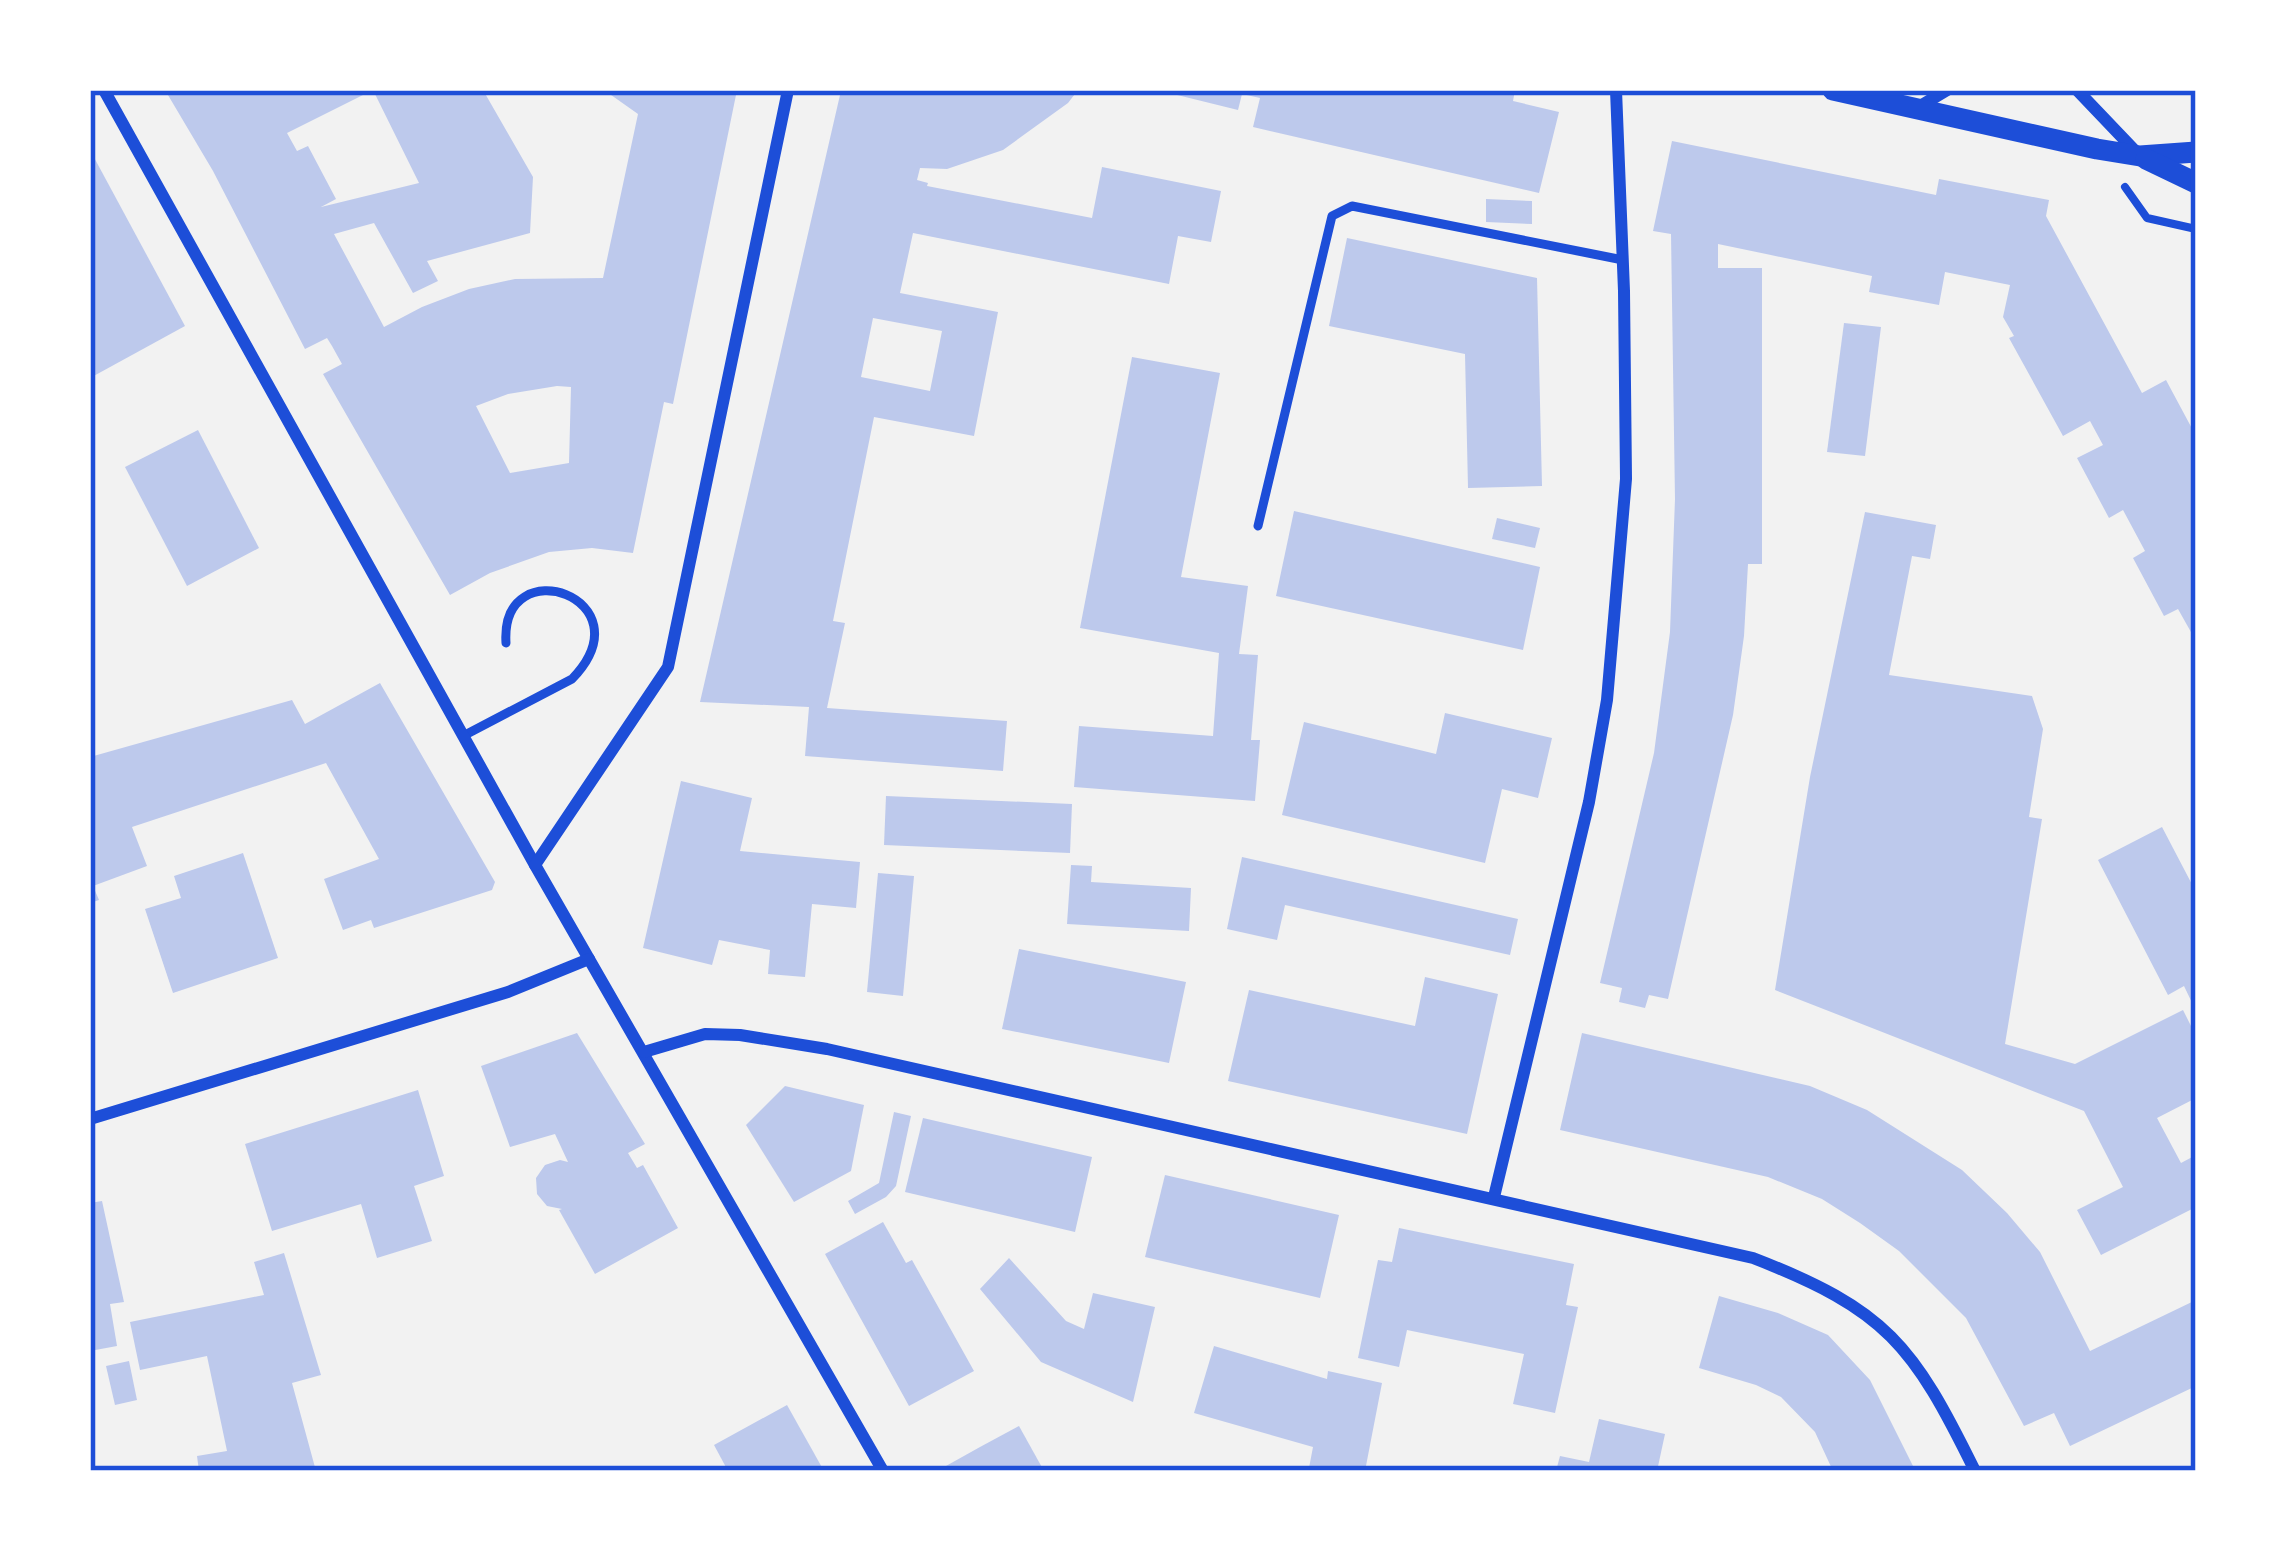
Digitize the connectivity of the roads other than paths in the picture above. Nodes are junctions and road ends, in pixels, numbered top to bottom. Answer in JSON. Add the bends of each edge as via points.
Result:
{"nodes":[{"id":1,"x":104,"y":90,"type":"edge"},
{"id":2,"x":788,"y":90,"type":"edge"},
{"id":3,"x":1616,"y":90,"type":"edge"},
{"id":4,"x":1833,"y":90,"type":"edge"},
{"id":5,"x":1947,"y":90,"type":"edge"},
{"id":6,"x":2077,"y":90,"type":"edge"},
{"id":7,"x":1915,"y":110,"type":"junction"},
{"id":8,"x":2196,"y":152,"type":"edge"},
{"id":9,"x":2140,"y":156,"type":"junction"},
{"id":10,"x":2196,"y":183,"type":"edge"},
{"id":11,"x":1623,"y":260,"type":"junction"},
{"id":12,"x":1258,"y":526,"type":"dead end"},
{"id":13,"x":506,"y":643,"type":"dead end"},
{"id":14,"x":464,"y":736,"type":"junction"},
{"id":15,"x":535,"y":865,"type":"junction"},
{"id":16,"x":589,"y":959,"type":"junction"},
{"id":17,"x":644,"y":1052,"type":"junction"},
{"id":18,"x":90,"y":1119,"type":"edge"},
{"id":19,"x":1494,"y":1197,"type":"junction"},
{"id":20,"x":883,"y":1471,"type":"edge"},
{"id":21,"x":1975,"y":1471,"type":"edge"}],
"edges":[{"from":1,"to":14,"type":"street"},
{"from":2,"to":15,"type":"street","via":[[668,667]]},
{"from":3,"to":11,"type":"street"},
{"from":4,"to":7,"type":"street"},
{"from":5,"to":7,"type":"street"},
{"from":6,"to":9,"type":"street"},
{"from":7,"to":9,"type":"street"},
{"from":8,"to":9,"type":"street"},
{"from":9,"to":10,"type":"street"},
{"from":11,"to":12,"type":"lane","via":[[1352,206],[1332,216]]},
{"from":11,"to":19,"type":"street","via":[[1626,479],[1607,700]]},
{"from":13,"to":14,"type":"lane","via":[[507,614],[542,591],[576,598],[595,632],[572,679]]},
{"from":14,"to":15,"type":"street"},
{"from":15,"to":16,"type":"street"},
{"from":16,"to":17,"type":"street"},
{"from":16,"to":18,"type":"street","via":[[508,992]]},
{"from":17,"to":19,"type":"street","via":[[705,1034],[827,1049]]},
{"from":17,"to":20,"type":"street"},
{"from":19,"to":21,"type":"street","via":[[1754,1258],[1850,1302],[1920,1367]]}]}
